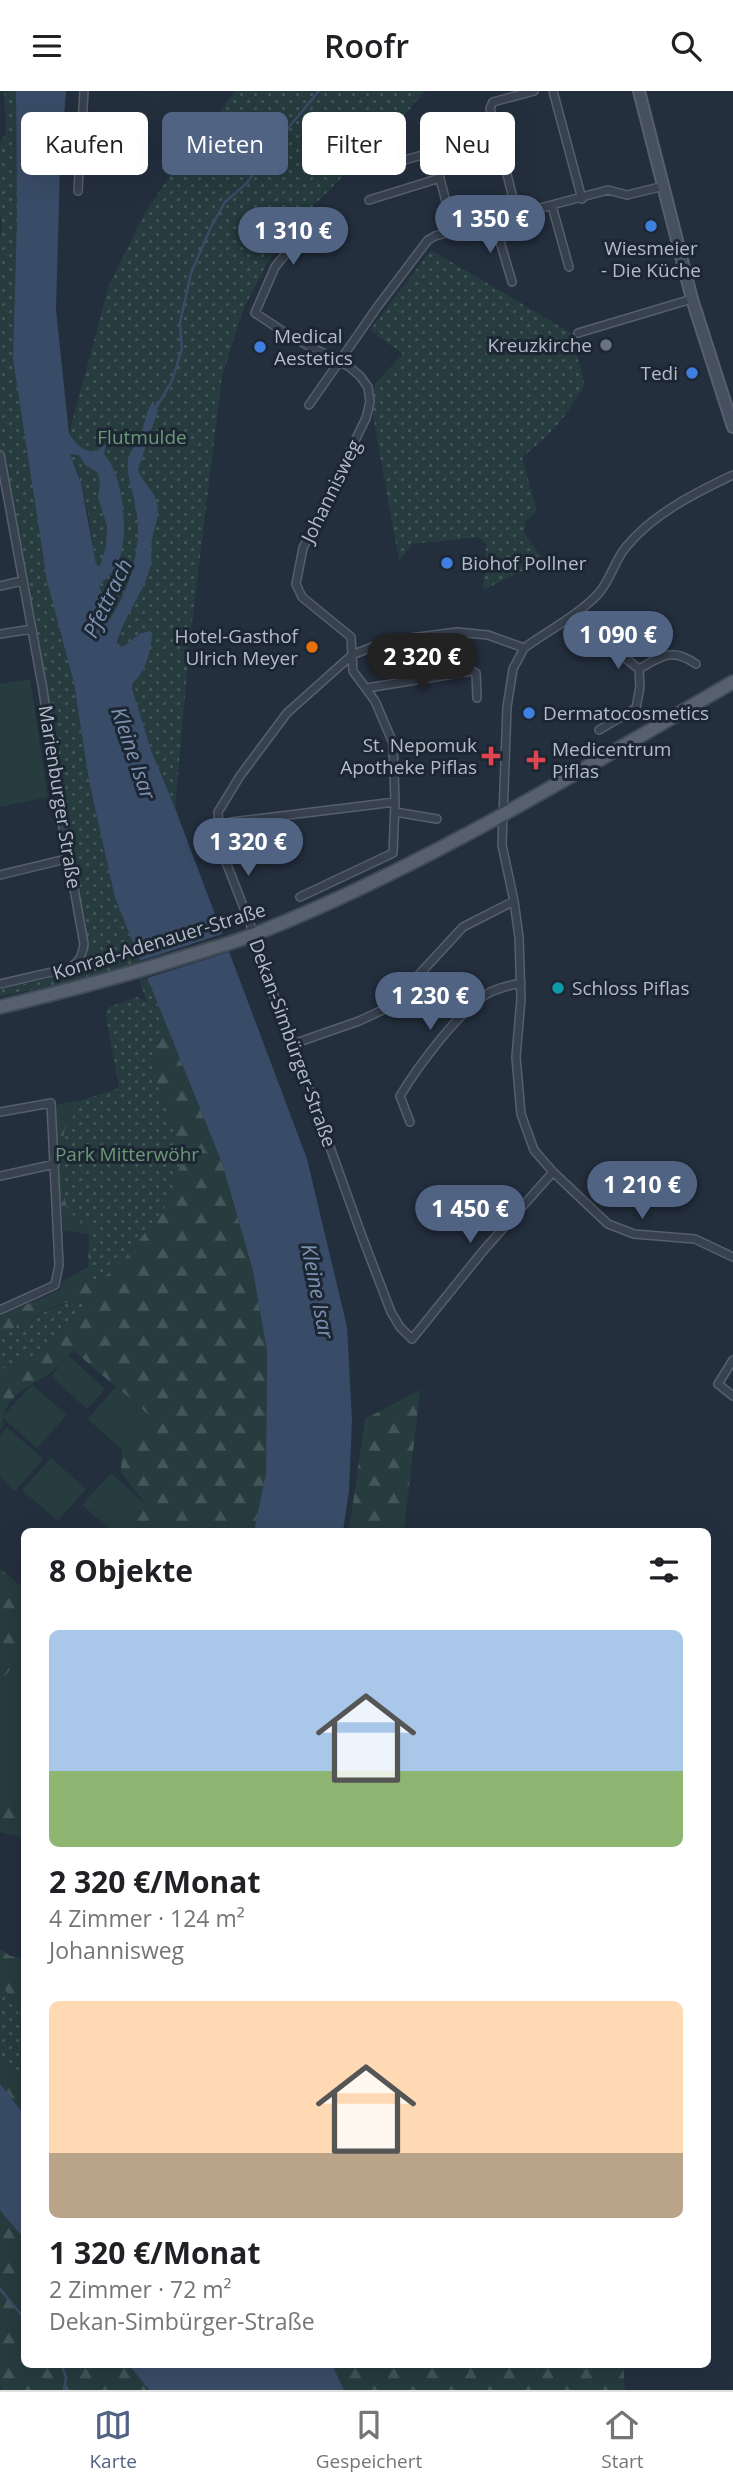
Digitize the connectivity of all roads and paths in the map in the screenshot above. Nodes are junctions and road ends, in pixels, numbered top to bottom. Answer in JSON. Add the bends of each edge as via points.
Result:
{"nodes":[{"id":1,"x":85,"y":91,"type":"edge"},
{"id":2,"x":534,"y":91,"type":"edge"},
{"id":3,"x":553,"y":91,"type":"edge"},
{"id":4,"x":639,"y":91,"type":"edge"},
{"id":5,"x":491,"y":112,"type":"edge"},
{"id":6,"x":439,"y":175,"type":"edge"},
{"id":7,"x":507,"y":175,"type":"edge"},
{"id":8,"x":440,"y":178,"type":"junction"},
{"id":9,"x":664,"y":186,"type":"junction"},
{"id":10,"x":78,"y":191,"type":"dead end"},
{"id":11,"x":369,"y":199,"type":"dead end"},
{"id":12,"x":582,"y":199,"type":"junction"},
{"id":13,"x":552,"y":206,"type":"junction"},
{"id":14,"x":318,"y":213,"type":"dead end"},
{"id":15,"x":517,"y":214,"type":"junction"},
{"id":16,"x":494,"y":221,"type":"junction"},
{"id":17,"x":454,"y":232,"type":"junction"},
{"id":18,"x":569,"y":267,"type":"dead end"},
{"id":19,"x":513,"y":282,"type":"dead end"},
{"id":20,"x":692,"y":299,"type":"junction"},
{"id":21,"x":578,"y":333,"type":"dead end"},
{"id":22,"x":340,"y":363,"type":"junction"},
{"id":23,"x":309,"y":405,"type":"dead end"},
{"id":24,"x":733,"y":428,"type":"edge"},
{"id":25,"x":0,"y":455,"type":"edge"},
{"id":26,"x":733,"y":475,"type":"edge"},
{"id":27,"x":22,"y":581,"type":"junction"},
{"id":28,"x":0,"y":586,"type":"edge"},
{"id":29,"x":573,"y":616,"type":"junction"},
{"id":30,"x":32,"y":629,"type":"junction"},
{"id":31,"x":0,"y":634,"type":"edge"},
{"id":32,"x":524,"y":648,"type":"junction"},
{"id":33,"x":352,"y":655,"type":"junction"},
{"id":34,"x":696,"y":664,"type":"dead end"},
{"id":35,"x":639,"y":669,"type":"junction"},
{"id":36,"x":733,"y":682,"type":"edge"},
{"id":37,"x":367,"y":688,"type":"junction"},
{"id":38,"x":477,"y":698,"type":"dead end"},
{"id":39,"x":599,"y":730,"type":"dead end"},
{"id":40,"x":395,"y":801,"type":"junction"},
{"id":41,"x":395,"y":812,"type":"junction"},
{"id":42,"x":502,"y":813,"type":"junction"},
{"id":43,"x":437,"y":819,"type":"dead end"},
{"id":44,"x":219,"y":826,"type":"junction"},
{"id":45,"x":70,"y":858,"type":"junction"},
{"id":46,"x":0,"y":874,"type":"edge"},
{"id":47,"x":300,"y":897,"type":"dead end"},
{"id":48,"x":514,"y":901,"type":"junction"},
{"id":49,"x":250,"y":936,"type":"junction"},
{"id":50,"x":521,"y":983,"type":"junction"},
{"id":51,"x":0,"y":984,"type":"edge"},
{"id":52,"x":0,"y":1007,"type":"edge"},
{"id":53,"x":293,"y":1044,"type":"junction"},
{"id":54,"x":0,"y":1112,"type":"edge"},
{"id":55,"x":410,"y":1122,"type":"dead end"},
{"id":56,"x":55,"y":1164,"type":"junction"},
{"id":57,"x":553,"y":1172,"type":"junction"},
{"id":58,"x":0,"y":1176,"type":"edge"},
{"id":59,"x":733,"y":1257,"type":"edge"},
{"id":60,"x":0,"y":1310,"type":"edge"},
{"id":61,"x":733,"y":1360,"type":"edge"},
{"id":62,"x":733,"y":1396,"type":"edge"}],
"edges":[{"from":1,"to":10,"type":"street"},
{"from":2,"to":5,"type":"street","via":[[493,102]]},
{"from":3,"to":12,"type":"street"},
{"from":4,"to":9,"type":"street"},
{"from":6,"to":8,"type":"street"},
{"from":7,"to":15,"type":"street"},
{"from":8,"to":11,"type":"street"},
{"from":8,"to":17,"type":"street"},
{"from":9,"to":12,"type":"street","via":[[627,195],[608,190]]},
{"from":9,"to":20,"type":"street"},
{"from":12,"to":13,"type":"street"},
{"from":13,"to":15,"type":"street"},
{"from":13,"to":18,"type":"street"},
{"from":14,"to":22,"type":"street","name":"Johannisweg","via":[[275,267],[255,313]]},
{"from":15,"to":16,"type":"street"},
{"from":16,"to":17,"type":"street"},
{"from":16,"to":19,"type":"street"},
{"from":17,"to":22,"type":"street","via":[[435,236],[420,248]]},
{"from":20,"to":21,"type":"street"},
{"from":20,"to":24,"type":"street"},
{"from":22,"to":23,"type":"street"},
{"from":22,"to":33,"type":"street","name":"Johannisweg","via":[[360,376],[368,387],[370,402],[303,548],[296,584],[302,597],[351,637]]},
{"from":25,"to":27,"type":"street","name":"Marienburger Straße"},
{"from":26,"to":29,"type":"street","via":[[682,501],[636,536],[600,592]]},
{"from":27,"to":28,"type":"street"},
{"from":27,"to":30,"type":"street","name":"Marienburger Straße"},
{"from":29,"to":32,"type":"street"},
{"from":29,"to":35,"type":"street"},
{"from":30,"to":31,"type":"street"},
{"from":30,"to":45,"type":"street","name":"Marienburger Straße"},
{"from":32,"to":33,"type":"street","name":"Dekan-Simbürger-Straße","via":[[488,635],[457,632],[387,641]]},
{"from":32,"to":42,"type":"street","via":[[513,669],[507,707]]},
{"from":33,"to":37,"type":"street","name":"Johannisweg","via":[[353,671]]},
{"from":33,"to":44,"type":"street","name":"Dekan-Simbürger-Straße","via":[[280,721],[218,813]]},
{"from":34,"to":35,"type":"street","via":[[674,653]]},
{"from":35,"to":39,"type":"street","via":[[636,708]]},
{"from":36,"to":42,"type":"main road","name":"Konrad-Adenauer-Straße"},
{"from":37,"to":38,"type":"street","via":[[472,671],[476,673]]},
{"from":37,"to":40,"type":"street","name":"Johannisweg","via":[[393,743]]},
{"from":40,"to":41,"type":"street","name":"Johannisweg"},
{"from":40,"to":44,"type":"street"},
{"from":41,"to":43,"type":"street"},
{"from":41,"to":47,"type":"street","name":"Johannisweg","via":[[393,853]]},
{"from":42,"to":48,"type":"street","via":[[502,845]]},
{"from":42,"to":49,"type":"main road","name":"Konrad-Adenauer-Straße","via":[[365,885]]},
{"from":44,"to":49,"type":"street","name":"Dekan-Simbürger-Straße","via":[[220,844]]},
{"from":45,"to":46,"type":"street"},
{"from":45,"to":51,"type":"street","name":"Marienburger Straße","via":[[82,954],[69,968]]},
{"from":48,"to":50,"type":"street"},
{"from":48,"to":53,"type":"street","via":[[463,927],[389,1007]]},
{"from":49,"to":52,"type":"main road","name":"Konrad-Adenauer-Straße","via":[[121,977]]},
{"from":49,"to":53,"type":"street","name":"Dekan-Simbürger-Straße"},
{"from":50,"to":55,"type":"street","via":[[483,996],[411,1078],[400,1096]]},
{"from":50,"to":57,"type":"street","via":[[518,1097],[534,1150]]},
{"from":53,"to":57,"type":"street","name":"Dekan-Simbürger-Straße","via":[[391,1312],[412,1339]]},
{"from":54,"to":56,"type":"street","via":[[51,1103]]},
{"from":56,"to":58,"type":"street"},
{"from":56,"to":60,"type":"street","via":[[58,1281]]},
{"from":57,"to":59,"type":"street","via":[[608,1224],[634,1234],[695,1239]]},
{"from":61,"to":62,"type":"street","via":[[718,1384]]}]}
